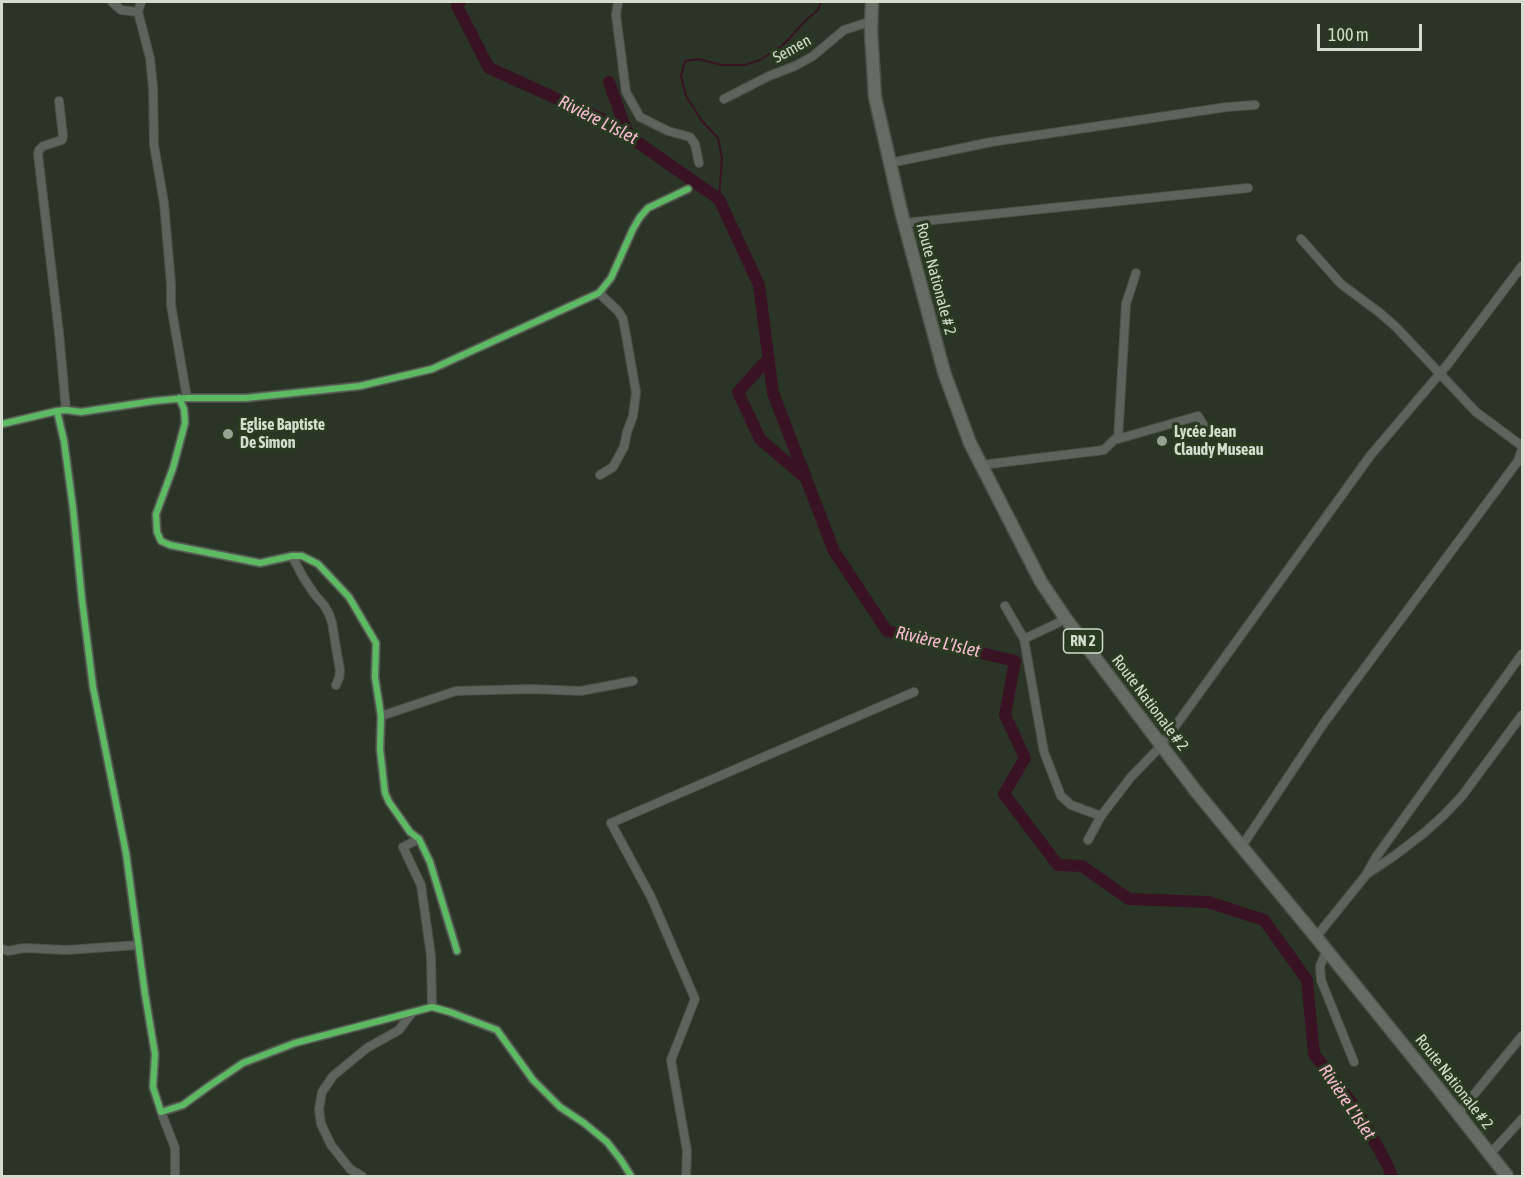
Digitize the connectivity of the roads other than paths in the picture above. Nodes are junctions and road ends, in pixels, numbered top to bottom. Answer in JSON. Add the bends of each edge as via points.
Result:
{"nodes":[{"id":1,"x":112,"y":2,"type":"edge"},
{"id":2,"x":141,"y":2,"type":"edge"},
{"id":3,"x":618,"y":2,"type":"edge"},
{"id":4,"x":872,"y":2,"type":"edge"},
{"id":5,"x":138,"y":12,"type":"junction"},
{"id":6,"x":872,"y":21,"type":"junction"},
{"id":7,"x":724,"y":99,"type":"dead end"},
{"id":8,"x":59,"y":101,"type":"dead end"},
{"id":9,"x":1255,"y":105,"type":"dead end"},
{"id":10,"x":699,"y":163,"type":"dead end"},
{"id":11,"x":890,"y":163,"type":"junction"},
{"id":12,"x":1248,"y":188,"type":"dead end"},
{"id":13,"x":688,"y":189,"type":"dead end"},
{"id":14,"x":904,"y":223,"type":"junction"},
{"id":15,"x":1301,"y":239,"type":"dead end"},
{"id":16,"x":1522,"y":266,"type":"edge"},
{"id":17,"x":1136,"y":273,"type":"dead end"},
{"id":18,"x":599,"y":293,"type":"junction"},
{"id":19,"x":1440,"y":374,"type":"junction"},
{"id":20,"x":183,"y":398,"type":"junction"},
{"id":21,"x":66,"y":410,"type":"junction"},
{"id":22,"x":57,"y":411,"type":"junction"},
{"id":23,"x":2,"y":424,"type":"edge"},
{"id":24,"x":1206,"y":429,"type":"dead end"},
{"id":25,"x":1118,"y":440,"type":"junction"},
{"id":26,"x":1522,"y":448,"type":"edge"},
{"id":27,"x":1520,"y":463,"type":"edge"},
{"id":28,"x":981,"y":465,"type":"junction"},
{"id":29,"x":600,"y":475,"type":"dead end"},
{"id":30,"x":292,"y":556,"type":"junction"},
{"id":31,"x":1005,"y":606,"type":"dead end"},
{"id":32,"x":1066,"y":619,"type":"junction"},
{"id":33,"x":1024,"y":639,"type":"junction"},
{"id":34,"x":1522,"y":654,"type":"edge"},
{"id":35,"x":633,"y":681,"type":"dead end"},
{"id":36,"x":336,"y":686,"type":"dead end"},
{"id":37,"x":914,"y":692,"type":"dead end"},
{"id":38,"x":1522,"y":715,"type":"edge"},
{"id":39,"x":381,"y":716,"type":"junction"},
{"id":40,"x":1161,"y":746,"type":"junction"},
{"id":41,"x":1101,"y":816,"type":"junction"},
{"id":42,"x":419,"y":839,"type":"junction"},
{"id":43,"x":1088,"y":840,"type":"dead end"},
{"id":44,"x":1242,"y":846,"type":"junction"},
{"id":45,"x":1365,"y":875,"type":"junction"},
{"id":46,"x":1316,"y":937,"type":"junction"},
{"id":47,"x":138,"y":945,"type":"junction"},
{"id":48,"x":2,"y":949,"type":"edge"},
{"id":49,"x":1326,"y":950,"type":"junction"},
{"id":50,"x":457,"y":951,"type":"dead end"},
{"id":51,"x":432,"y":1007,"type":"junction"},
{"id":52,"x":411,"y":1014,"type":"junction"},
{"id":53,"x":1522,"y":1036,"type":"edge"},
{"id":54,"x":1354,"y":1062,"type":"dead end"},
{"id":55,"x":161,"y":1112,"type":"junction"},
{"id":56,"x":1458,"y":1114,"type":"junction"},
{"id":57,"x":1522,"y":1119,"type":"edge"},
{"id":58,"x":1490,"y":1154,"type":"junction"},
{"id":59,"x":350,"y":1169,"type":"junction"},
{"id":60,"x":175,"y":1176,"type":"edge"},
{"id":61,"x":342,"y":1176,"type":"edge"},
{"id":62,"x":362,"y":1176,"type":"edge"},
{"id":63,"x":631,"y":1176,"type":"edge"},
{"id":64,"x":686,"y":1176,"type":"edge"},
{"id":65,"x":1507,"y":1176,"type":"edge"}],
"edges":[{"from":1,"to":5,"type":"street","via":[[121,10]]},
{"from":2,"to":5,"type":"street"},
{"from":3,"to":10,"type":"street","via":[[616,15],[626,92],[640,117],[668,131],[690,136]]},
{"from":4,"to":6,"type":"main road","name":"Route Nationale # 2","number":"RN 2"},
{"from":5,"to":20,"type":"street","via":[[150,58],[154,146],[164,204]]},
{"from":6,"to":7,"type":"street","name":"Semen","via":[[844,30],[813,56]]},
{"from":6,"to":11,"type":"main road","name":"Route Nationale # 2","number":"RN 2","via":[[875,98]]},
{"from":8,"to":21,"type":"street","via":[[62,140],[43,146],[38,154]]},
{"from":9,"to":11,"type":"street","via":[[991,142]]},
{"from":11,"to":14,"type":"main road","name":"Route Nationale # 2","number":"RN 2"},
{"from":12,"to":14,"type":"street"},
{"from":13,"to":18,"type":"street","via":[[648,208],[640,217],[611,278]]},
{"from":14,"to":28,"type":"main road","name":"Route Nationale # 2","number":"RN 2","via":[[944,372]]},
{"from":15,"to":19,"type":"street","via":[[1341,284],[1388,320]]},
{"from":16,"to":19,"type":"street"},
{"from":17,"to":25,"type":"street","via":[[1126,304]]},
{"from":18,"to":20,"type":"street","via":[[432,369],[360,386],[246,398]]},
{"from":18,"to":29,"type":"street","via":[[622,320],[636,392],[624,447],[613,467]]},
{"from":19,"to":26,"type":"street","via":[[1476,412]]},
{"from":19,"to":40,"type":"street","via":[[1370,456]]},
{"from":20,"to":21,"type":"street","via":[[81,412]]},
{"from":20,"to":30,"type":"street","via":[[185,423],[156,514],[161,541],[260,563]]},
{"from":21,"to":22,"type":"street"},
{"from":22,"to":23,"type":"street"},
{"from":22,"to":47,"type":"street","via":[[73,508],[93,687],[126,853]]},
{"from":24,"to":25,"type":"street","via":[[1198,416]]},
{"from":25,"to":28,"type":"street","via":[[1104,450]]},
{"from":26,"to":27,"type":"street"},
{"from":27,"to":44,"type":"street","via":[[1324,723]]},
{"from":28,"to":32,"type":"main road","name":"Route Nationale # 2","number":"RN 2","via":[[1041,582]]},
{"from":30,"to":36,"type":"street","via":[[332,623],[340,670]]},
{"from":30,"to":39,"type":"street","via":[[318,564],[349,597],[376,643],[375,677]]},
{"from":31,"to":33,"type":"street"},
{"from":32,"to":33,"type":"street"},
{"from":32,"to":40,"type":"main road","name":"Route Nationale # 2","number":"RN 2"},
{"from":33,"to":41,"type":"street","via":[[1044,752],[1061,796],[1071,805]]},
{"from":34,"to":45,"type":"street"},
{"from":35,"to":39,"type":"street","via":[[581,691],[456,691]]},
{"from":37,"to":64,"type":"street","via":[[610,823],[651,897],[695,999],[671,1060],[687,1151]]},
{"from":38,"to":45,"type":"street","via":[[1444,815]]},
{"from":39,"to":42,"type":"street","via":[[385,793],[410,832]]},
{"from":40,"to":41,"type":"street"},
{"from":40,"to":44,"type":"main road","name":"Route Nationale # 2","number":"RN 2"},
{"from":41,"to":43,"type":"street"},
{"from":42,"to":50,"type":"street","via":[[430,862]]},
{"from":42,"to":51,"type":"street","via":[[403,847],[421,885]]},
{"from":44,"to":46,"type":"main road","name":"Route Nationale # 2","number":"RN 2"},
{"from":45,"to":46,"type":"street"},
{"from":46,"to":49,"type":"main road","name":"Route Nationale # 2","number":"RN 2"},
{"from":47,"to":48,"type":"street"},
{"from":47,"to":55,"type":"street","via":[[155,1054],[153,1087]]},
{"from":49,"to":54,"type":"street","via":[[1320,966],[1321,980]]},
{"from":49,"to":56,"type":"main road","name":"Route Nationale # 2","number":"RN 2"},
{"from":51,"to":52,"type":"street"},
{"from":51,"to":63,"type":"street","via":[[497,1030],[533,1080],[560,1107],[607,1142]]},
{"from":52,"to":55,"type":"street","via":[[295,1043],[243,1063],[183,1105]]},
{"from":52,"to":59,"type":"street","via":[[399,1029],[333,1076],[322,1092],[321,1124]]},
{"from":53,"to":56,"type":"street"},
{"from":55,"to":60,"type":"street","via":[[175,1148]]},
{"from":56,"to":58,"type":"main road","name":"Route Nationale # 2","number":"RN 2"},
{"from":57,"to":58,"type":"street"},
{"from":58,"to":65,"type":"main road","name":"Route Nationale # 2","number":"RN 2"},
{"from":59,"to":61,"type":"street"},
{"from":59,"to":62,"type":"street"}]}
